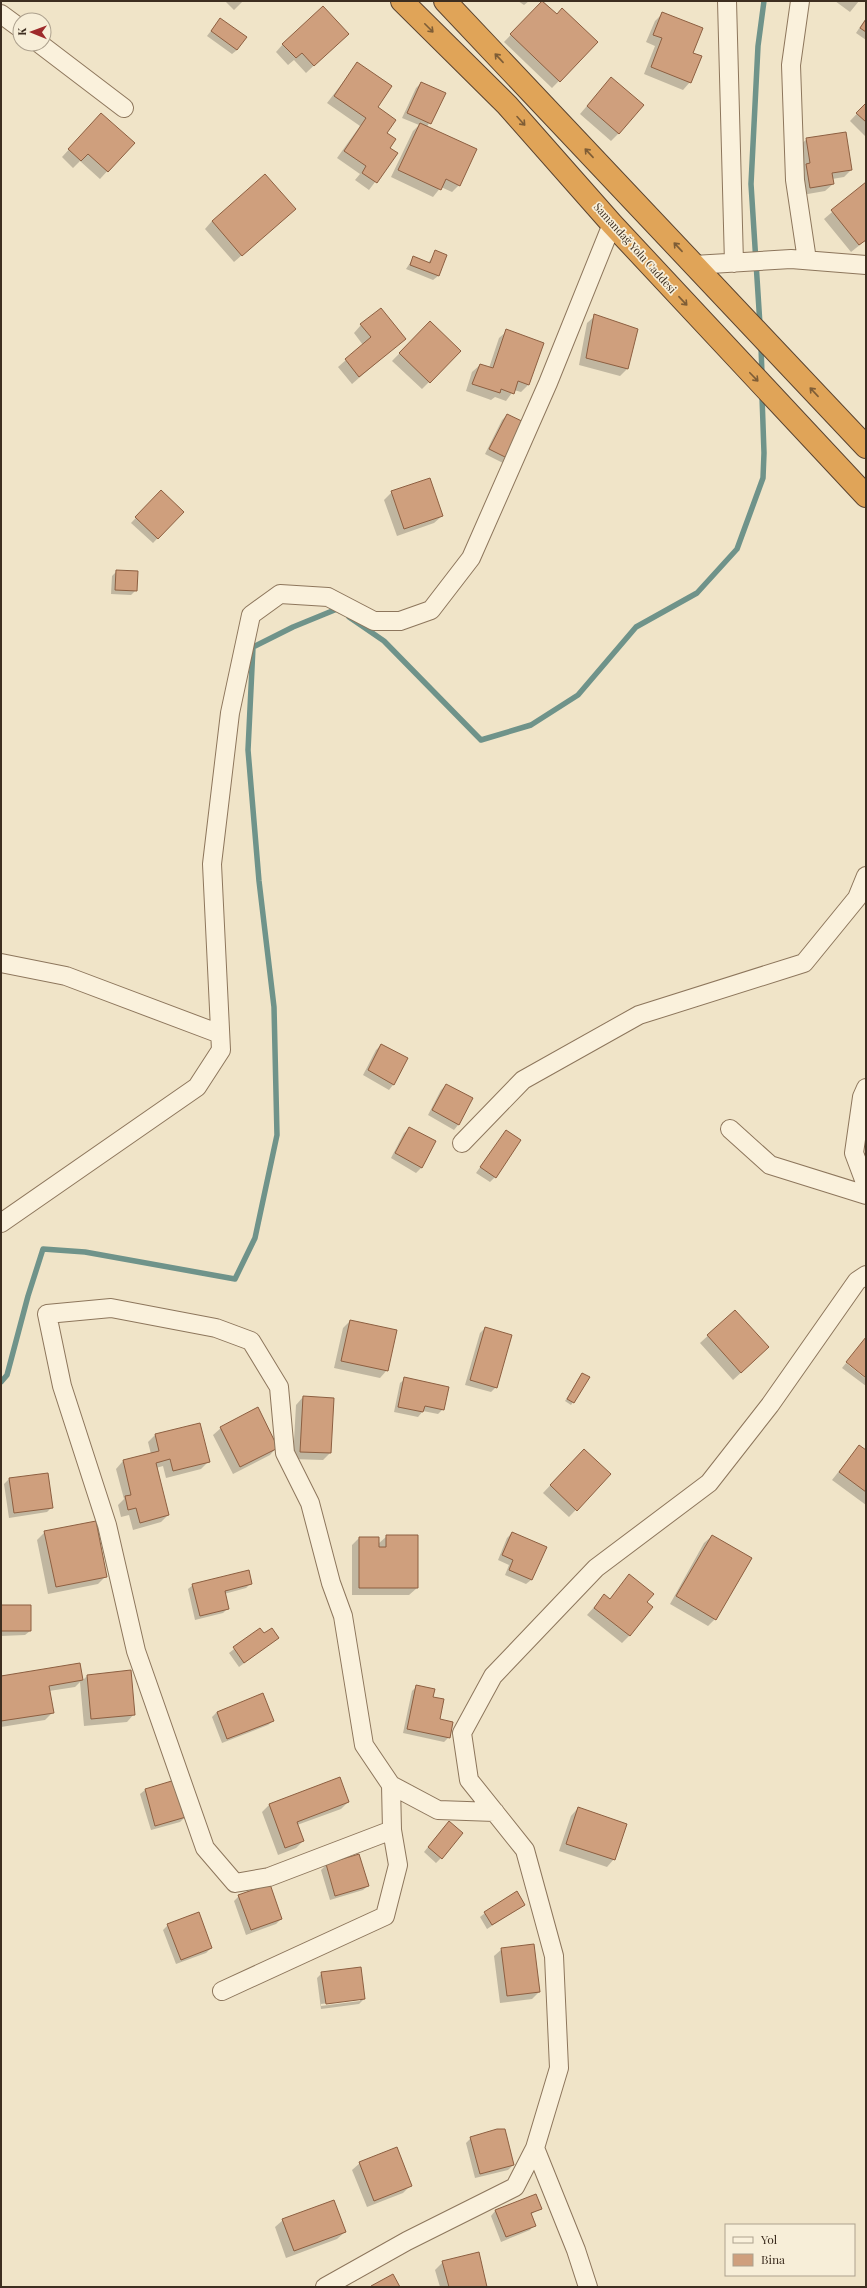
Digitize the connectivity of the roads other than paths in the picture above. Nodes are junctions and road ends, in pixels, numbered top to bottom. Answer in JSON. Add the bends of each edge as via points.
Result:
{"nodes":[{"id":1,"x":402,"y":1,"type":"edge"},
{"id":2,"x":727,"y":1,"type":"edge"},
{"id":3,"x":800,"y":1,"type":"edge"},
{"id":4,"x":449,"y":2,"type":"edge"},
{"id":5,"x":1,"y":14,"type":"edge"},
{"id":6,"x":12,"y":22,"type":"edge"},
{"id":7,"x":50,"y":52,"type":"edge"},
{"id":8,"x":124,"y":108,"type":"dead end"},
{"id":9,"x":612,"y":224,"type":"junction"},
{"id":10,"x":807,"y":260,"type":"junction"},
{"id":11,"x":739,"y":262,"type":"junction"},
{"id":12,"x":694,"y":265,"type":"junction"},
{"id":13,"x":866,"y":265,"type":"edge"},
{"id":14,"x":866,"y":447,"type":"edge"},
{"id":15,"x":859,"y":488,"type":"edge"},
{"id":16,"x":866,"y":876,"type":"edge"},
{"id":17,"x":1,"y":963,"type":"edge"},
{"id":18,"x":220,"y":1034,"type":"junction"},
{"id":19,"x":866,"y":1088,"type":"edge"},
{"id":20,"x":730,"y":1129,"type":"dead end"},
{"id":21,"x":462,"y":1143,"type":"dead end"},
{"id":22,"x":866,"y":1185,"type":"edge"},
{"id":23,"x":866,"y":1195,"type":"edge"},
{"id":24,"x":1,"y":1222,"type":"edge"},
{"id":25,"x":866,"y":1276,"type":"edge"},
{"id":26,"x":391,"y":1785,"type":"junction"},
{"id":27,"x":495,"y":1812,"type":"junction"},
{"id":28,"x":392,"y":1830,"type":"junction"},
{"id":29,"x":222,"y":1991,"type":"dead end"},
{"id":30,"x":534,"y":2148,"type":"junction"},
{"id":31,"x":325,"y":2287,"type":"edge"},
{"id":32,"x":588,"y":2287,"type":"edge"}],
"edges":[{"from":1,"to":9,"type":"highway","name":"Samandağ Yolu Caddesi","one_way":true,"via":[[507,105]]},
{"from":2,"to":11,"type":"street"},
{"from":3,"to":10,"type":"street","via":[[790,65],[795,180]]},
{"from":12,"to":4,"type":"highway","one_way":true},
{"from":5,"to":6,"type":"street"},
{"from":7,"to":8,"type":"street"},
{"from":9,"to":15,"type":"highway","name":"Samandağ Yolu Caddesi","one_way":true},
{"from":9,"to":18,"type":"street","via":[[548,383],[471,558],[431,610],[400,621],[374,621],[328,597],[280,594],[252,615],[230,714],[212,864]]},
{"from":10,"to":11,"type":"street"},
{"from":10,"to":13,"type":"street"},
{"from":11,"to":12,"type":"street"},
{"from":14,"to":12,"type":"highway","one_way":true},
{"from":16,"to":21,"type":"street","via":[[857,898],[804,963],[639,1015],[523,1080]]},
{"from":17,"to":18,"type":"street","via":[[66,976]]},
{"from":18,"to":24,"type":"street","via":[[221,1050],[197,1087]]},
{"from":19,"to":22,"type":"street","via":[[862,1097],[854,1153]]},
{"from":20,"to":23,"type":"street","via":[[770,1165]]},
{"from":25,"to":27,"type":"street","via":[[857,1280],[770,1405],[709,1483],[596,1568],[493,1676],[462,1733],[469,1780]]},
{"from":26,"to":27,"type":"street","via":[[438,1810]]},
{"from":26,"to":28,"type":"street"},
{"from":26,"to":28,"type":"street","via":[[364,1745],[343,1616],[310,1503],[285,1453],[279,1387],[251,1341],[216,1328],[111,1308],[47,1314],[62,1386],[107,1526],[136,1651],[205,1848],[235,1884],[269,1877]]},
{"from":27,"to":30,"type":"street","via":[[525,1850],[554,1956],[559,2068]]},
{"from":28,"to":29,"type":"street","via":[[398,1865],[385,1916]]},
{"from":30,"to":31,"type":"street","via":[[516,2187],[407,2240]]},
{"from":30,"to":32,"type":"street","via":[[576,2250]]}]}
